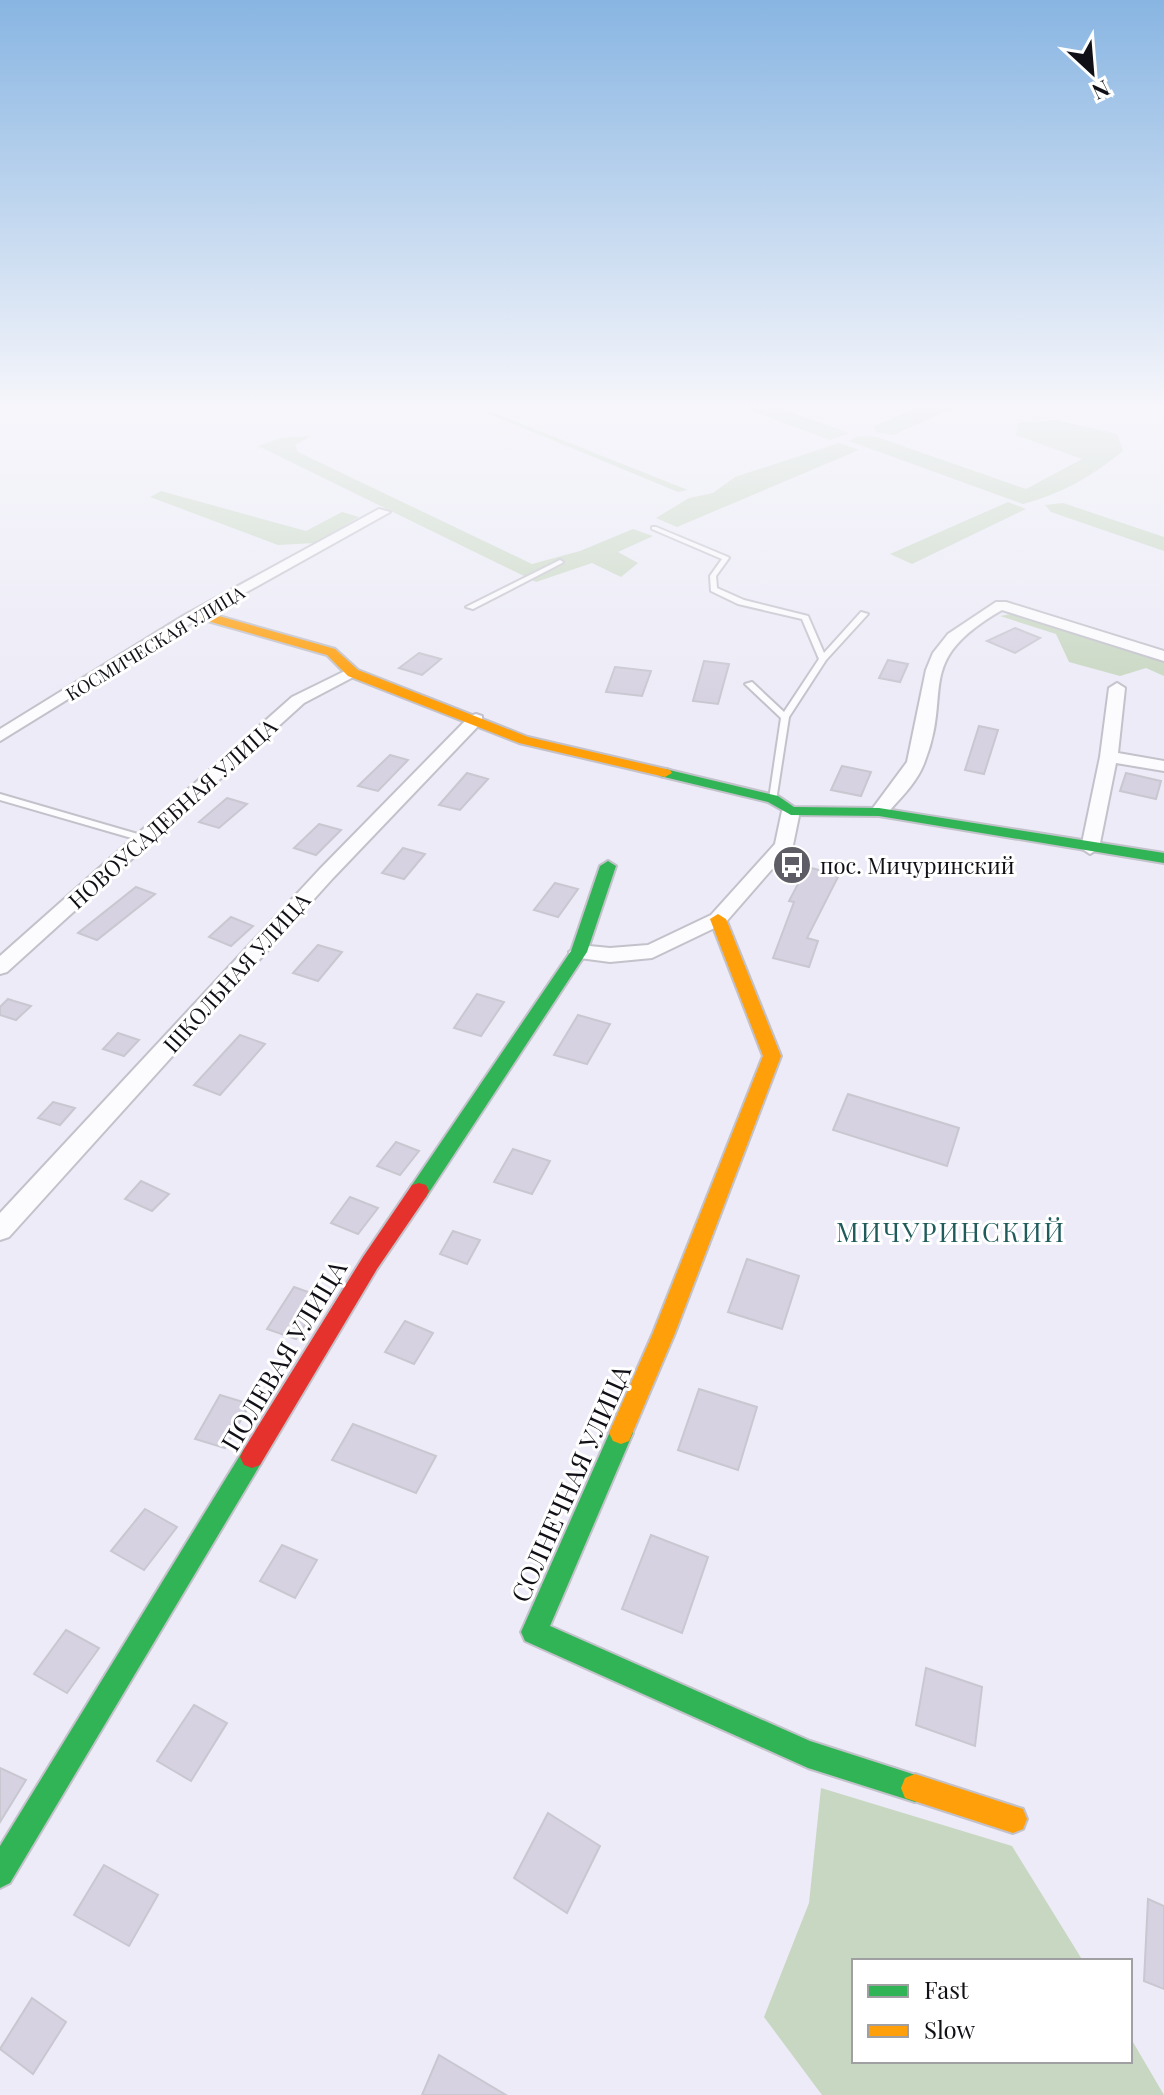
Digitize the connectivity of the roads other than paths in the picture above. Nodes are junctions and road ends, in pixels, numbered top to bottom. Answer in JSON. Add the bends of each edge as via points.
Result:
{"nodes":[{"id":1,"x":384,"y":512,"type":"dead end"},
{"id":2,"x":654,"y":528,"type":"dead end"},
{"id":3,"x":560,"y":562,"type":"dead end"},
{"id":4,"x":470,"y":607,"type":"dead end"},
{"id":5,"x":864,"y":614,"type":"dead end"},
{"id":6,"x":201,"y":615,"type":"junction"},
{"id":7,"x":1164,"y":656,"type":"edge"},
{"id":8,"x":823,"y":659,"type":"junction"},
{"id":9,"x":353,"y":673,"type":"junction"},
{"id":10,"x":749,"y":684,"type":"dead end"},
{"id":11,"x":1117,"y":688,"type":"dead end"},
{"id":12,"x":785,"y":717,"type":"junction"},
{"id":13,"x":476,"y":719,"type":"junction"},
{"id":14,"x":0,"y":736,"type":"edge"},
{"id":15,"x":1109,"y":757,"type":"junction"},
{"id":16,"x":1164,"y":766,"type":"edge"},
{"id":17,"x":0,"y":797,"type":"edge"},
{"id":18,"x":773,"y":799,"type":"junction"},
{"id":19,"x":791,"y":811,"type":"junction"},
{"id":20,"x":879,"y":812,"type":"junction"},
{"id":21,"x":145,"y":839,"type":"junction"},
{"id":22,"x":1090,"y":848,"type":"junction"},
{"id":23,"x":1164,"y":858,"type":"edge"},
{"id":24,"x":608,"y":866,"type":"dead end"},
{"id":25,"x":718,"y":919,"type":"junction"},
{"id":26,"x":579,"y":952,"type":"junction"},
{"id":27,"x":0,"y":967,"type":"edge"},
{"id":28,"x":0,"y":1230,"type":"edge"},
{"id":29,"x":1013,"y":1819,"type":"dead end"},
{"id":30,"x":0,"y":1873,"type":"edge"}],
"edges":[{"from":1,"to":6,"type":"street","name":"КОСМИЧЕСКАЯ УЛИЦА"},
{"from":2,"to":8,"type":"lane","via":[[726,558],[713,576],[714,589],[741,602],[805,618]]},
{"from":3,"to":4,"type":"lane"},
{"from":5,"to":8,"type":"lane"},
{"from":6,"to":9,"type":"street","via":[[331,652]]},
{"from":6,"to":14,"type":"street","name":"КОСМИЧЕСКАЯ УЛИЦА"},
{"from":7,"to":20,"type":"street","via":[[1001,605],[977,617],[956,631],[934,662],[915,765]]},
{"from":8,"to":12,"type":"lane"},
{"from":9,"to":13,"type":"street"},
{"from":9,"to":21,"type":"street","name":"НОВОУСАДЕБНАЯ УЛИЦА","via":[[298,700]]},
{"from":10,"to":12,"type":"lane"},
{"from":11,"to":15,"type":"street"},
{"from":12,"to":18,"type":"lane"},
{"from":13,"to":18,"type":"street","via":[[524,740]]},
{"from":13,"to":28,"type":"street","name":"ШКОЛЬНАЯ УЛИЦА","via":[[326,874]]},
{"from":15,"to":16,"type":"street"},
{"from":15,"to":22,"type":"street"},
{"from":17,"to":21,"type":"lane"},
{"from":18,"to":19,"type":"street"},
{"from":19,"to":20,"type":"street"},
{"from":19,"to":25,"type":"street","via":[[784,845]]},
{"from":20,"to":22,"type":"street"},
{"from":21,"to":27,"type":"street","name":"НОВОУСАДЕБНАЯ УЛИЦА"},
{"from":22,"to":23,"type":"street"},
{"from":24,"to":26,"type":"street","name":"ПОЛЕВАЯ УЛИЦА"},
{"from":25,"to":26,"type":"street","via":[[652,951]]},
{"from":25,"to":29,"type":"street","name":"СОЛНЕЧНАЯ УЛИЦА","via":[[772,1056],[664,1333],[534,1632],[808,1754]]},
{"from":26,"to":30,"type":"street","name":"ПОЛЕВАЯ УЛИЦА","via":[[370,1263]]}]}
